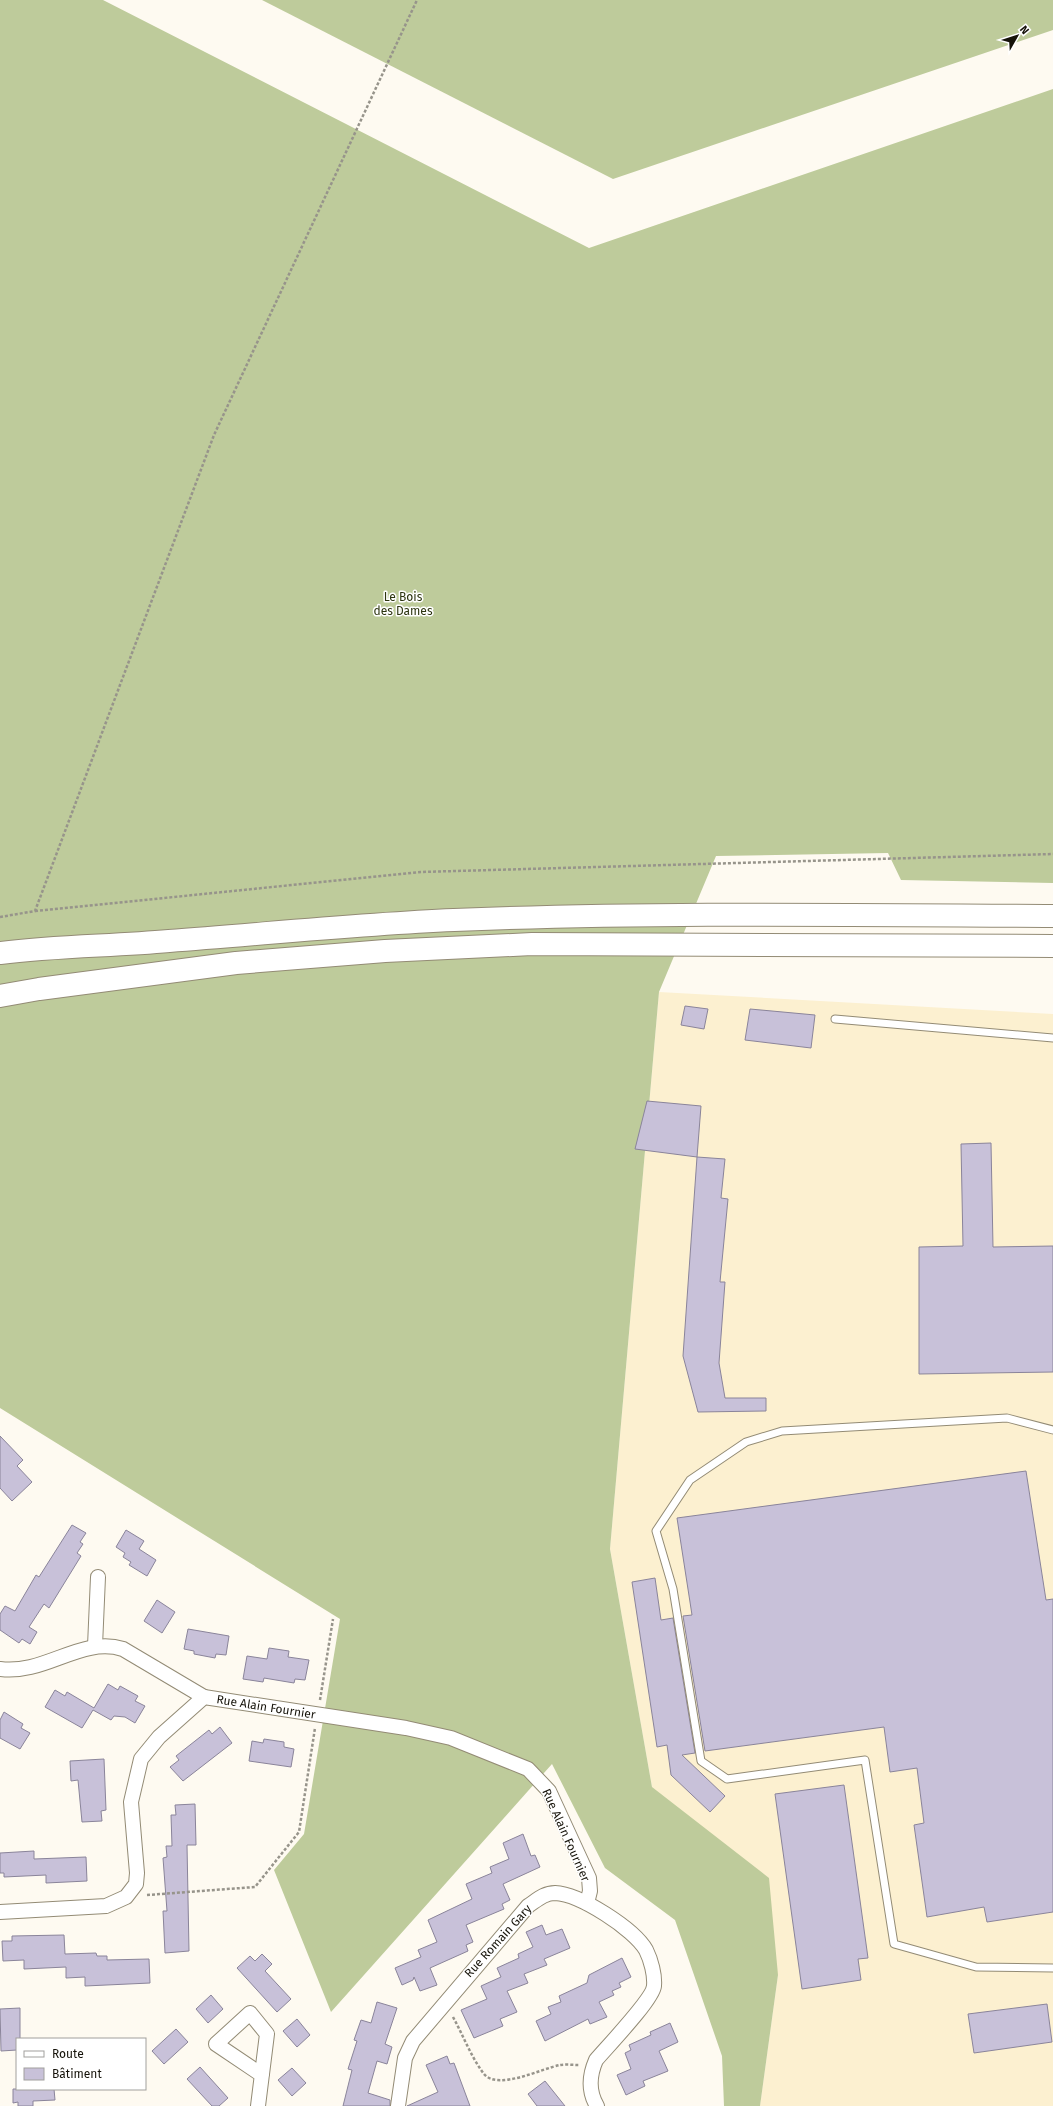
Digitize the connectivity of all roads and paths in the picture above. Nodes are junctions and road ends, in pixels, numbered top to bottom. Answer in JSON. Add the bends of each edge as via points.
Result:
{"nodes":[{"id":1,"x":417,"y":0,"type":"edge"},
{"id":2,"x":1053,"y":854,"type":"edge"},
{"id":3,"x":35,"y":911,"type":"junction"},
{"id":4,"x":1053,"y":916,"type":"edge"},
{"id":5,"x":0,"y":917,"type":"edge"},
{"id":6,"x":167,"y":942,"type":"junction"},
{"id":7,"x":1053,"y":946,"type":"edge"},
{"id":8,"x":0,"y":953,"type":"edge"},
{"id":9,"x":0,"y":965,"type":"edge"},
{"id":10,"x":0,"y":996,"type":"edge"},
{"id":11,"x":835,"y":1019,"type":"dead end"},
{"id":12,"x":1053,"y":1038,"type":"edge"},
{"id":13,"x":1053,"y":1430,"type":"edge"},
{"id":14,"x":98,"y":1577,"type":"dead end"},
{"id":15,"x":333,"y":1619,"type":"dead end"},
{"id":16,"x":95,"y":1646,"type":"junction"},
{"id":17,"x":0,"y":1670,"type":"edge"},
{"id":18,"x":204,"y":1697,"type":"junction"},
{"id":19,"x":317,"y":1715,"type":"junction"},
{"id":20,"x":126,"y":1897,"type":"junction"},
{"id":21,"x":587,"y":1903,"type":"junction"},
{"id":22,"x":0,"y":1912,"type":"edge"},
{"id":23,"x":1053,"y":1968,"type":"edge"},
{"id":24,"x":445,"y":2002,"type":"junction"},
{"id":25,"x":593,"y":2067,"type":"junction"},
{"id":26,"x":262,"y":2075,"type":"dead end"},
{"id":27,"x":258,"y":2106,"type":"edge"},
{"id":28,"x":398,"y":2106,"type":"edge"},
{"id":29,"x":597,"y":2106,"type":"edge"}],
"edges":[{"from":1,"to":3,"type":"path","via":[[214,435]]},
{"from":2,"to":3,"type":"path","via":[[421,872]]},
{"from":3,"to":5,"type":"path"},
{"from":4,"to":6,"type":"highway","via":[[648,916],[455,920]]},
{"from":6,"to":8,"type":"highway","via":[[42,948]]},
{"from":6,"to":9,"type":"highway"},
{"from":7,"to":10,"type":"highway","via":[[532,944],[392,950],[236,963]]},
{"from":11,"to":12,"type":"lane"},
{"from":13,"to":23,"type":"lane","via":[[1007,1418],[782,1431],[746,1442],[690,1480],[656,1532],[673,1590],[701,1760],[727,1779],[865,1760],[894,1944],[976,1967]]},
{"from":14,"to":16,"type":"street"},
{"from":15,"to":19,"type":"path"},
{"from":16,"to":17,"type":"street","via":[[29,1669]]},
{"from":16,"to":18,"type":"street","via":[[109,1645],[123,1649]]},
{"from":18,"to":19,"type":"street","name":"Rue Alain Fournier"},
{"from":18,"to":20,"type":"street","name":"Rue Alain Fournier","via":[[159,1737],[141,1759],[131,1802],[136,1884]]},
{"from":19,"to":20,"type":"path","via":[[299,1832],[255,1887]]},
{"from":19,"to":21,"type":"street","name":"Rue Alain Fournier","via":[[406,1728],[451,1738],[528,1768],[549,1791],[589,1878],[590,1891]]},
{"from":20,"to":22,"type":"street","via":[[106,1906]]},
{"from":21,"to":24,"type":"street","name":"Rue Romain Gary","via":[[556,1893],[544,1895],[528,1906]]},
{"from":21,"to":25,"type":"street","name":"Rue Romain Gary","via":[[631,1932],[646,1950],[653,1972],[654,1987]]},
{"from":24,"to":25,"type":"path","via":[[477,2062],[490,2078],[500,2080],[526,2076],[561,2064]]},
{"from":24,"to":28,"type":"street","name":"Rue Romain Gary","via":[[413,2041],[405,2058]]},
{"from":25,"to":29,"type":"street","name":"Rue Romain Gary","via":[[590,2084]]},
{"from":26,"to":27,"type":"street"}]}
